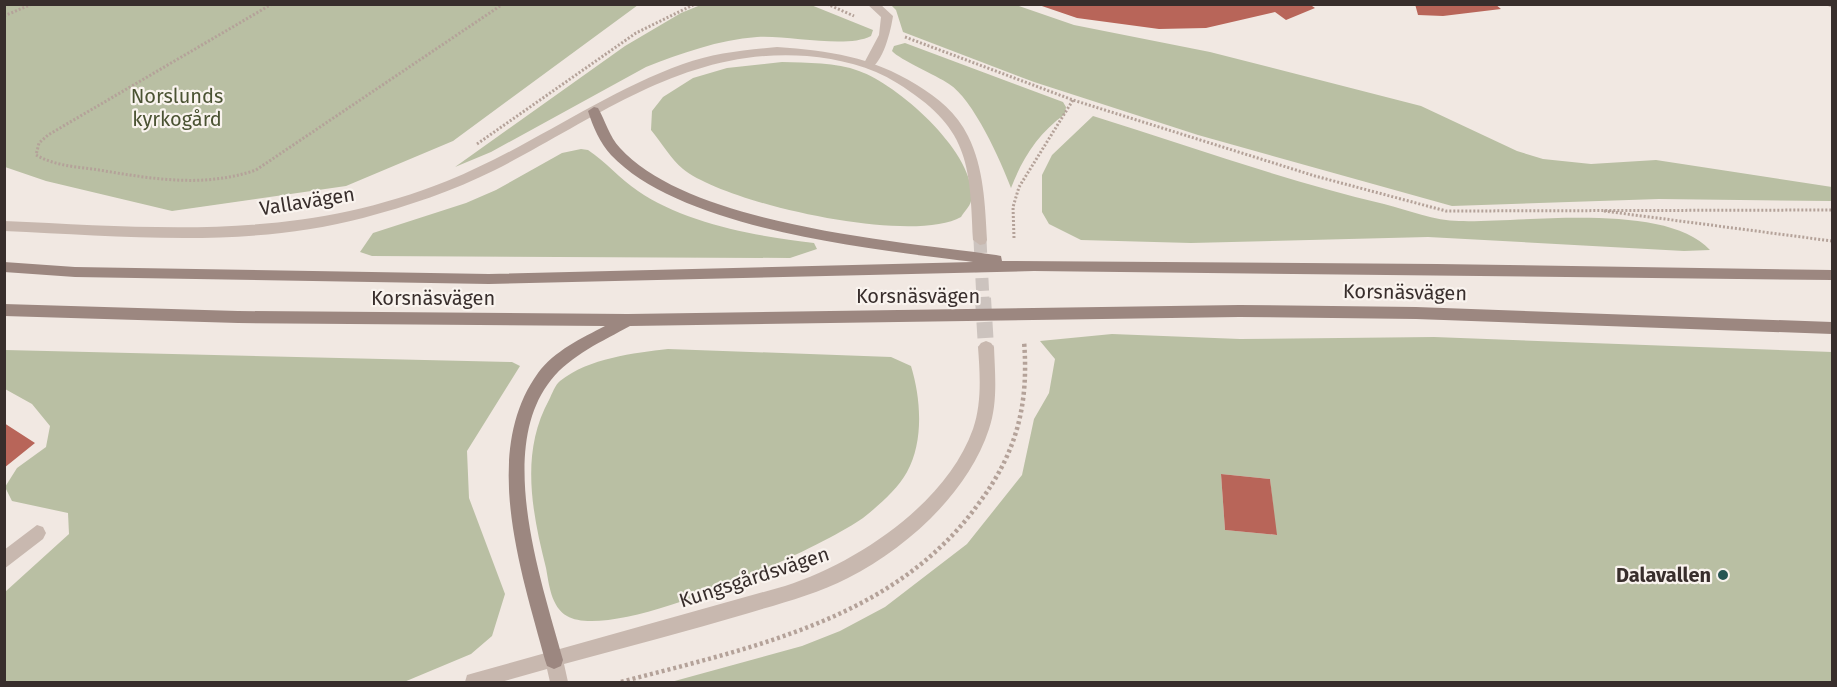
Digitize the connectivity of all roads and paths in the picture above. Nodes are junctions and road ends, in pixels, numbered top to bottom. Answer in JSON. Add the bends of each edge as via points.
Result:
{"nodes":[{"id":1,"x":32,"y":4,"type":"edge"},
{"id":2,"x":272,"y":4,"type":"edge"},
{"id":3,"x":503,"y":4,"type":"edge"},
{"id":4,"x":695,"y":4,"type":"edge"},
{"id":5,"x":827,"y":4,"type":"edge"},
{"id":6,"x":872,"y":4,"type":"edge"},
{"id":7,"x":4,"y":16,"type":"edge"},
{"id":8,"x":885,"y":29,"type":"junction"},
{"id":9,"x":869,"y":65,"type":"junction"},
{"id":10,"x":1073,"y":100,"type":"junction"},
{"id":11,"x":594,"y":111,"type":"junction"},
{"id":12,"x":474,"y":147,"type":"dead end"},
{"id":13,"x":1588,"y":208,"type":"junction"},
{"id":14,"x":1833,"y":210,"type":"edge"},
{"id":15,"x":4,"y":226,"type":"edge"},
{"id":16,"x":1014,"y":238,"type":"dead end"},
{"id":17,"x":980,"y":240,"type":"tunnel mouth"},
{"id":18,"x":1833,"y":241,"type":"edge"},
{"id":19,"x":1034,"y":266,"type":"junction"},
{"id":20,"x":4,"y":267,"type":"edge"},
{"id":21,"x":1833,"y":276,"type":"edge"},
{"id":22,"x":4,"y":310,"type":"edge"},
{"id":23,"x":628,"y":320,"type":"junction"},
{"id":24,"x":1833,"y":328,"type":"edge"},
{"id":25,"x":986,"y":347,"type":"tunnel mouth"},
{"id":26,"x":37,"y":533,"type":"dead end"},
{"id":27,"x":4,"y":561,"type":"edge"},
{"id":28,"x":554,"y":660,"type":"junction"},
{"id":29,"x":474,"y":682,"type":"edge"},
{"id":30,"x":559,"y":682,"type":"edge"}],
"edges":[{"from":1,"to":7,"type":"path"},
{"from":2,"to":3,"type":"path","via":[[48,135],[39,143],[36,155],[67,165],[143,177],[180,180],[243,175]]},
{"from":4,"to":12,"type":"path","via":[[636,33]]},
{"from":5,"to":8,"type":"path"},
{"from":6,"to":8,"type":"street","via":[[887,16]]},
{"from":8,"to":9,"type":"street"},
{"from":8,"to":10,"type":"path"},
{"from":9,"to":11,"type":"street","via":[[815,53],[748,51],[682,67]]},
{"from":9,"to":17,"type":"street","via":[[927,96],[953,123],[966,148],[977,191]]},
{"from":10,"to":13,"type":"path","via":[[1426,207],[1489,213]]},
{"from":10,"to":16,"type":"path","via":[[1019,188],[1013,207]]},
{"from":11,"to":15,"type":"street","name":"Vallavägen","via":[[488,168],[416,198],[343,218],[264,229],[208,231]]},
{"from":11,"to":19,"type":"main road","via":[[601,130],[618,153],[641,172],[690,199],[755,220],[827,235]]},
{"from":13,"to":14,"type":"path"},
{"from":13,"to":18,"type":"path"},
{"from":19,"to":20,"type":"main road","name":"Korsnäsvägen","via":[[489,279],[75,272]]},
{"from":19,"to":21,"type":"main road","name":"Korsnäsvägen"},
{"from":22,"to":23,"type":"main road","name":"Korsnäsvägen","via":[[238,317]]},
{"from":23,"to":24,"type":"main road","name":"Korsnäsvägen","via":[[1262,311]]},
{"from":23,"to":28,"type":"main road","via":[[573,352],[544,376],[522,418],[518,439],[520,503],[532,573]]},
{"from":25,"to":28,"type":"street","name":"Kungsgårdsvägen","via":[[988,380],[981,427],[972,449],[934,500],[868,558],[822,582]]},
{"from":26,"to":27,"type":"street"},
{"from":28,"to":29,"type":"street","name":"Kungsgårdsvägen"},
{"from":28,"to":30,"type":"street"}]}
